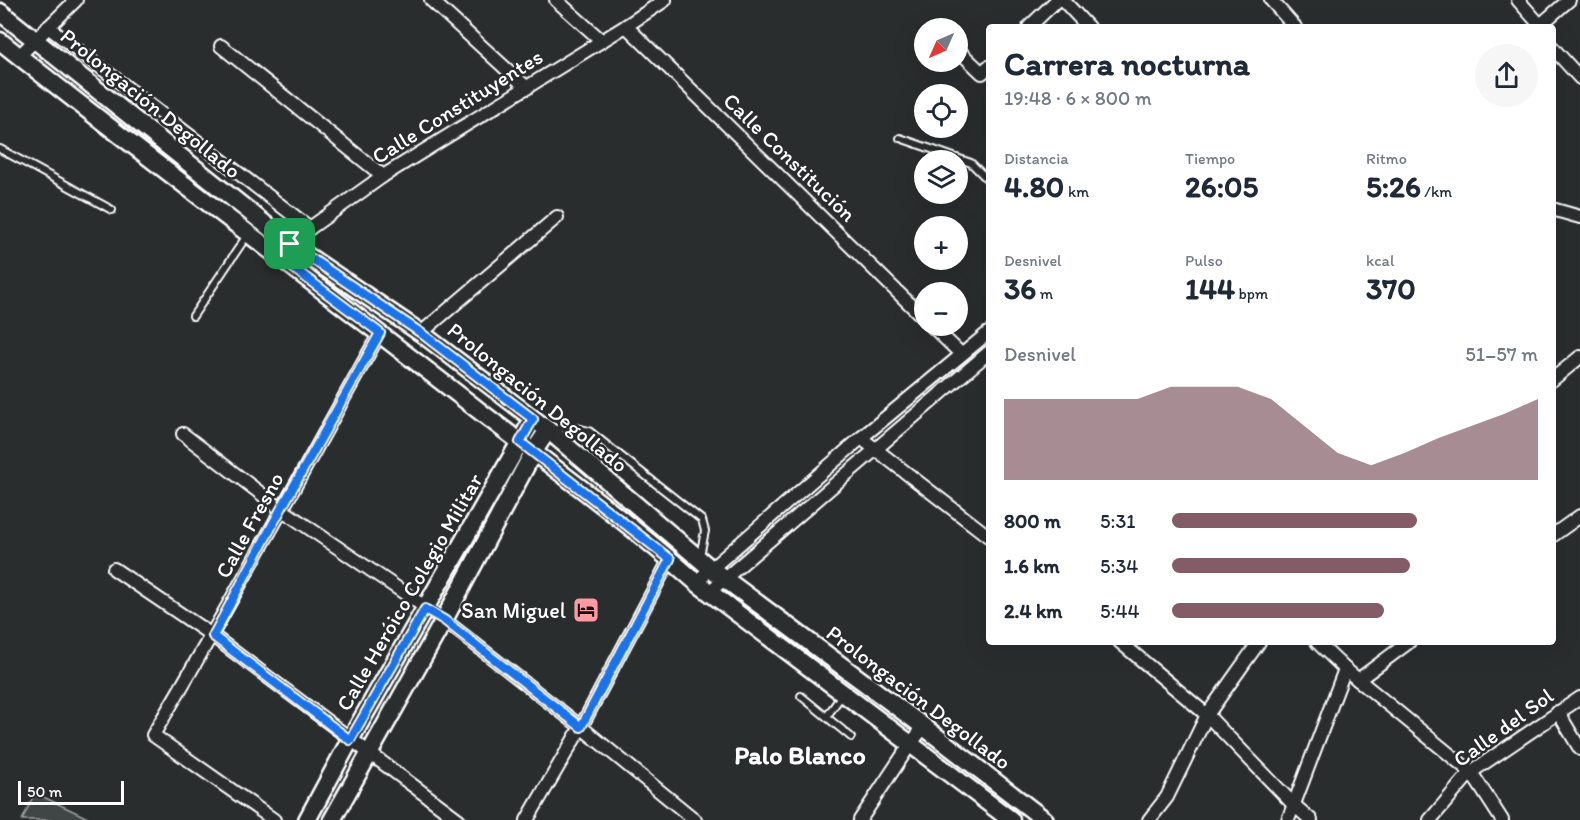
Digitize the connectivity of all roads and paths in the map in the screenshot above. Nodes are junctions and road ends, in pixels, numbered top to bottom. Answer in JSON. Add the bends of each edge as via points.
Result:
{"nodes":[{"id":1,"x":76,"y":0,"type":"edge"},
{"id":2,"x":431,"y":0,"type":"edge"},
{"id":3,"x":556,"y":0,"type":"edge"},
{"id":4,"x":665,"y":0,"type":"edge"},
{"id":5,"x":1057,"y":0,"type":"edge"},
{"id":6,"x":1063,"y":0,"type":"edge"},
{"id":7,"x":1271,"y":0,"type":"edge"},
{"id":8,"x":1518,"y":0,"type":"edge"},
{"id":9,"x":1569,"y":0,"type":"edge"},
{"id":10,"x":0,"y":12,"type":"edge"},
{"id":11,"x":1032,"y":24,"type":"edge"},
{"id":12,"x":1085,"y":24,"type":"edge"},
{"id":13,"x":1292,"y":24,"type":"edge"},
{"id":14,"x":1537,"y":24,"type":"edge"},
{"id":15,"x":1541,"y":24,"type":"edge"},
{"id":16,"x":626,"y":26,"type":"junction"},
{"id":17,"x":48,"y":27,"type":"junction"},
{"id":18,"x":35,"y":40,"type":"junction"},
{"id":19,"x":602,"y":40,"type":"junction"},
{"id":20,"x":0,"y":41,"type":"edge"},
{"id":21,"x":221,"y":46,"type":"dead end"},
{"id":22,"x":1556,"y":51,"type":"edge"},
{"id":23,"x":20,"y":56,"type":"junction"},
{"id":24,"x":968,"y":60,"type":"edge"},
{"id":25,"x":986,"y":69,"type":"edge"},
{"id":26,"x":1580,"y":78,"type":"edge"},
{"id":27,"x":527,"y":88,"type":"junction"},
{"id":28,"x":900,"y":138,"type":"dead end"},
{"id":29,"x":0,"y":149,"type":"edge"},
{"id":30,"x":383,"y":176,"type":"junction"},
{"id":31,"x":986,"y":178,"type":"edge"},
{"id":32,"x":112,"y":210,"type":"dead end"},
{"id":33,"x":1556,"y":210,"type":"edge"},
{"id":34,"x":557,"y":217,"type":"dead end"},
{"id":35,"x":1580,"y":217,"type":"edge"},
{"id":36,"x":310,"y":228,"type":"junction"},
{"id":37,"x":248,"y":234,"type":"junction"},
{"id":38,"x":290,"y":244,"type":"junction"},
{"id":39,"x":277,"y":256,"type":"junction"},
{"id":40,"x":914,"y":308,"type":"edge"},
{"id":41,"x":193,"y":316,"type":"dead end"},
{"id":42,"x":380,"y":333,"type":"junction"},
{"id":43,"x":421,"y":333,"type":"junction"},
{"id":44,"x":986,"y":335,"type":"edge"},
{"id":45,"x":942,"y":336,"type":"edge"},
{"id":46,"x":961,"y":354,"type":"junction"},
{"id":47,"x":986,"y":355,"type":"edge"},
{"id":48,"x":1580,"y":357,"type":"edge"},
{"id":49,"x":1556,"y":377,"type":"edge"},
{"id":50,"x":533,"y":419,"type":"junction"},
{"id":51,"x":548,"y":430,"type":"junction"},
{"id":52,"x":183,"y":434,"type":"dead end"},
{"id":53,"x":861,"y":438,"type":"junction"},
{"id":54,"x":527,"y":447,"type":"junction"},
{"id":55,"x":876,"y":451,"type":"junction"},
{"id":56,"x":281,"y":509,"type":"junction"},
{"id":57,"x":1580,"y":516,"type":"edge"},
{"id":58,"x":1556,"y":533,"type":"edge"},
{"id":59,"x":986,"y":534,"type":"edge"},
{"id":60,"x":670,"y":559,"type":"junction"},
{"id":61,"x":705,"y":564,"type":"junction"},
{"id":62,"x":114,"y":569,"type":"dead end"},
{"id":63,"x":724,"y":579,"type":"junction"},
{"id":64,"x":703,"y":587,"type":"junction"},
{"id":65,"x":425,"y":609,"type":"junction"},
{"id":66,"x":444,"y":620,"type":"junction"},
{"id":67,"x":213,"y":636,"type":"junction"},
{"id":68,"x":1124,"y":645,"type":"edge"},
{"id":69,"x":1257,"y":645,"type":"edge"},
{"id":70,"x":1320,"y":645,"type":"edge"},
{"id":71,"x":1405,"y":645,"type":"edge"},
{"id":72,"x":1345,"y":669,"type":"junction"},
{"id":73,"x":1359,"y":680,"type":"junction"},
{"id":74,"x":844,"y":692,"type":"junction"},
{"id":75,"x":801,"y":696,"type":"dead end"},
{"id":76,"x":1580,"y":698,"type":"edge"},
{"id":77,"x":1558,"y":712,"type":"junction"},
{"id":78,"x":1207,"y":715,"type":"junction"},
{"id":79,"x":827,"y":716,"type":"junction"},
{"id":80,"x":581,"y":727,"type":"junction"},
{"id":81,"x":924,"y":727,"type":"junction"},
{"id":82,"x":851,"y":737,"type":"dead end"},
{"id":83,"x":350,"y":740,"type":"junction"},
{"id":84,"x":911,"y":744,"type":"junction"},
{"id":85,"x":1580,"y":749,"type":"edge"},
{"id":86,"x":369,"y":754,"type":"junction"},
{"id":87,"x":1471,"y":772,"type":"junction"},
{"id":88,"x":1294,"y":805,"type":"junction"},
{"id":89,"x":274,"y":820,"type":"edge"},
{"id":90,"x":307,"y":820,"type":"edge"},
{"id":91,"x":332,"y":820,"type":"edge"},
{"id":92,"x":459,"y":820,"type":"edge"},
{"id":93,"x":527,"y":820,"type":"edge"},
{"id":94,"x":695,"y":820,"type":"edge"},
{"id":95,"x":860,"y":820,"type":"edge"},
{"id":96,"x":1011,"y":820,"type":"edge"},
{"id":97,"x":1044,"y":820,"type":"edge"},
{"id":98,"x":1149,"y":820,"type":"edge"},
{"id":99,"x":1288,"y":820,"type":"edge"},
{"id":100,"x":1311,"y":820,"type":"edge"},
{"id":101,"x":1430,"y":820,"type":"edge"},
{"id":102,"x":1502,"y":820,"type":"edge"}],
"edges":[{"from":1,"to":17,"type":"street"},
{"from":2,"to":27,"type":"street"},
{"from":3,"to":19,"type":"street"},
{"from":4,"to":16,"type":"street","name":"Calle Constituyentes"},
{"from":5,"to":11,"type":"street"},
{"from":6,"to":12,"type":"street"},
{"from":7,"to":13,"type":"street"},
{"from":8,"to":14,"type":"street"},
{"from":9,"to":15,"type":"street"},
{"from":10,"to":18,"type":"street","name":"Prolongación Degollado"},
{"from":16,"to":19,"type":"street","name":"Calle Constituyentes"},
{"from":16,"to":40,"type":"street","name":"Calle Constitución"},
{"from":17,"to":18,"type":"street"},
{"from":17,"to":36,"type":"street"},
{"from":18,"to":23,"type":"street"},
{"from":18,"to":38,"type":"street","name":"Prolongación Degollado"},
{"from":19,"to":27,"type":"street","name":"Calle Constituyentes"},
{"from":20,"to":23,"type":"street","name":"Prolongación Degollado"},
{"from":21,"to":30,"type":"street"},
{"from":22,"to":26,"type":"street"},
{"from":23,"to":37,"type":"street","name":"Prolongación Degollado"},
{"from":24,"to":25,"type":"street","via":[[982,73]]},
{"from":27,"to":30,"type":"street","name":"Calle Constituyentes"},
{"from":28,"to":31,"type":"lane","via":[[972,163]]},
{"from":29,"to":32,"type":"lane"},
{"from":30,"to":36,"type":"street","name":"Calle Constituyentes"},
{"from":33,"to":35,"type":"street"},
{"from":34,"to":43,"type":"street"},
{"from":36,"to":38,"type":"street","name":"Calle Constituyentes"},
{"from":37,"to":39,"type":"street","name":"Prolongación Degollado"},
{"from":37,"to":41,"type":"lane"},
{"from":38,"to":39,"type":"street","name":"Calle Constituyentes"},
{"from":38,"to":43,"type":"street","name":"Prolongación Degollado"},
{"from":39,"to":42,"type":"street","name":"Prolongación Degollado"},
{"from":42,"to":54,"type":"street","name":"Prolongación Degollado"},
{"from":42,"to":56,"type":"street","name":"Calle Fresno"},
{"from":43,"to":50,"type":"street","name":"Prolongación Degollado"},
{"from":44,"to":46,"type":"street"},
{"from":45,"to":46,"type":"street"},
{"from":46,"to":53,"type":"street"},
{"from":47,"to":55,"type":"street"},
{"from":48,"to":49,"type":"street"},
{"from":50,"to":51,"type":"street","name":"Prolongación Degollado"},
{"from":50,"to":54,"type":"street","name":"Calle Heróico Colegio Militar"},
{"from":51,"to":54,"type":"street","name":"Calle Heróico Colegio Militar"},
{"from":51,"to":61,"type":"street","name":"Prolongación Degollado"},
{"from":51,"to":61,"type":"lane","via":[[589,430],[702,520]]},
{"from":52,"to":56,"type":"street"},
{"from":53,"to":55,"type":"street"},
{"from":53,"to":61,"type":"street"},
{"from":54,"to":60,"type":"street","name":"Prolongación Degollado"},
{"from":54,"to":65,"type":"street","name":"Calle Heróico Colegio Militar"},
{"from":54,"to":66,"type":"street","name":"Calle Heróico Colegio Militar"},
{"from":55,"to":59,"type":"street"},
{"from":55,"to":63,"type":"street"},
{"from":56,"to":65,"type":"street"},
{"from":56,"to":67,"type":"street","name":"Calle Fresno"},
{"from":57,"to":58,"type":"street"},
{"from":60,"to":64,"type":"street","name":"Prolongación Degollado"},
{"from":60,"to":80,"type":"street"},
{"from":61,"to":63,"type":"street","name":"Prolongación Degollado"},
{"from":61,"to":64,"type":"street"},
{"from":62,"to":67,"type":"street"},
{"from":63,"to":64,"type":"street"},
{"from":63,"to":81,"type":"street","name":"Prolongación Degollado"},
{"from":64,"to":74,"type":"street","name":"Prolongación Degollado"},
{"from":65,"to":66,"type":"street"},
{"from":65,"to":83,"type":"street","name":"Calle Heróico Colegio Militar"},
{"from":66,"to":80,"type":"street"},
{"from":66,"to":86,"type":"street","name":"Calle Heróico Colegio Militar"},
{"from":67,"to":83,"type":"street"},
{"from":67,"to":89,"type":"street","name":"Calle Fresno","via":[[153,735]]},
{"from":68,"to":78,"type":"street"},
{"from":69,"to":78,"type":"street"},
{"from":70,"to":72,"type":"street"},
{"from":71,"to":73,"type":"street"},
{"from":72,"to":73,"type":"street"},
{"from":72,"to":88,"type":"street"},
{"from":73,"to":87,"type":"street"},
{"from":74,"to":79,"type":"lane"},
{"from":74,"to":84,"type":"street","name":"Prolongación Degollado"},
{"from":75,"to":79,"type":"lane"},
{"from":76,"to":77,"type":"street","name":"Calle del Sol"},
{"from":77,"to":85,"type":"street"},
{"from":77,"to":87,"type":"street","name":"Calle del Sol"},
{"from":78,"to":88,"type":"street"},
{"from":78,"to":98,"type":"street","via":[[1167,797]]},
{"from":79,"to":82,"type":"lane"},
{"from":80,"to":93,"type":"street"},
{"from":80,"to":94,"type":"street"},
{"from":81,"to":84,"type":"street"},
{"from":81,"to":97,"type":"street","name":"Prolongación Degollado"},
{"from":83,"to":86,"type":"street"},
{"from":83,"to":90,"type":"street","name":"Calle Heróico Colegio Militar"},
{"from":84,"to":95,"type":"street"},
{"from":84,"to":96,"type":"street","name":"Prolongación Degollado"},
{"from":86,"to":91,"type":"street","name":"Calle Heróico Colegio Militar"},
{"from":86,"to":92,"type":"street"},
{"from":87,"to":101,"type":"street","name":"Calle del Sol"},
{"from":87,"to":102,"type":"street"},
{"from":88,"to":99,"type":"street"},
{"from":88,"to":100,"type":"street"}]}
